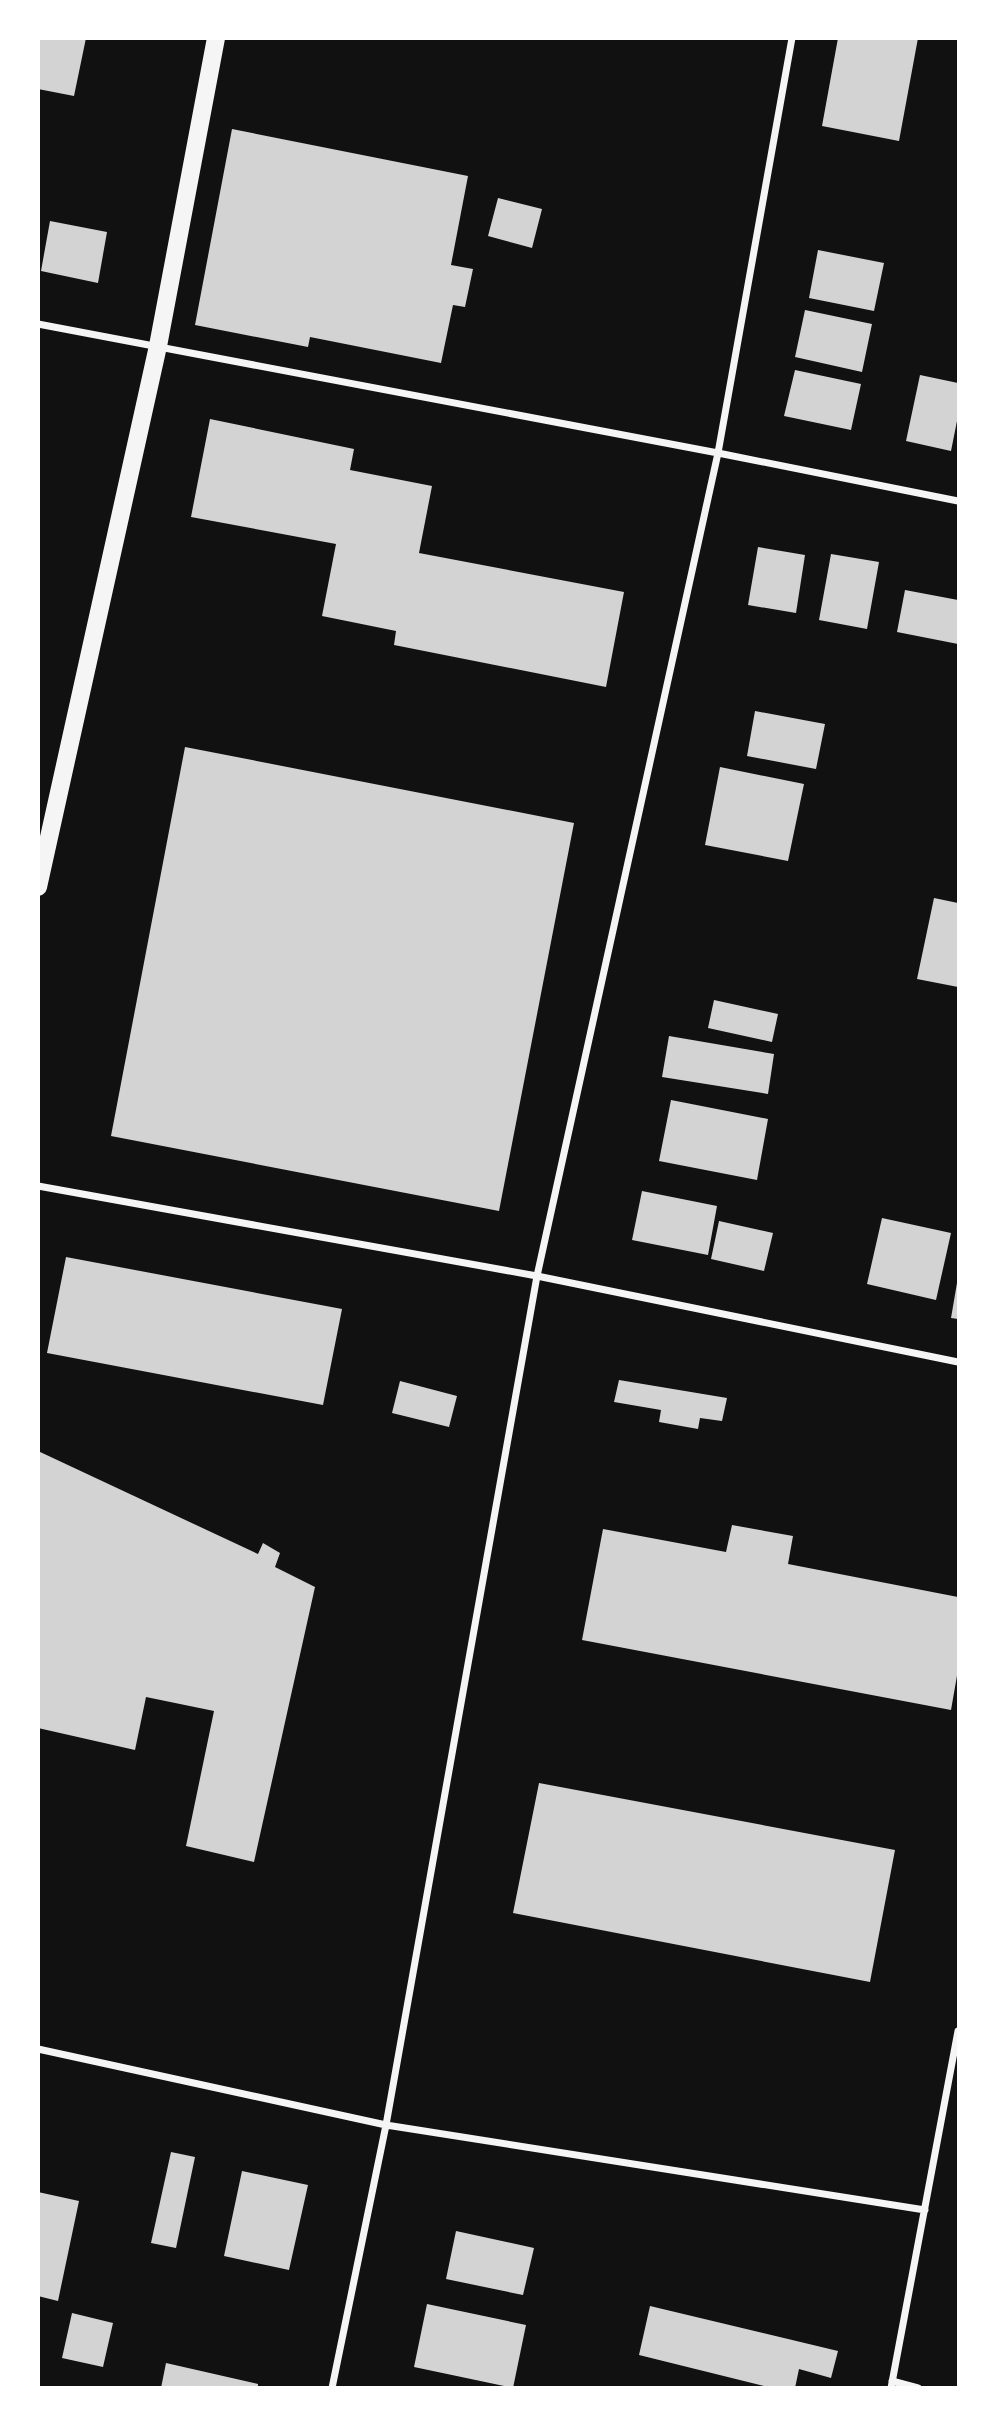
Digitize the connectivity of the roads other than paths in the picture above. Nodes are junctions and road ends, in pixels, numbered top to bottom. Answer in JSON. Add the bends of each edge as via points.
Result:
{"nodes":[{"id":1,"x":216,"y":38,"type":"edge"},
{"id":2,"x":792,"y":38,"type":"edge"},
{"id":3,"x":38,"y":324,"type":"edge"},
{"id":4,"x":158,"y":346,"type":"junction"},
{"id":5,"x":718,"y":453,"type":"junction"},
{"id":6,"x":958,"y":501,"type":"edge"},
{"id":7,"x":38,"y":887,"type":"edge"},
{"id":8,"x":38,"y":1186,"type":"edge"},
{"id":9,"x":537,"y":1276,"type":"junction"},
{"id":10,"x":958,"y":1362,"type":"edge"},
{"id":11,"x":958,"y":2031,"type":"edge"},
{"id":12,"x":38,"y":2049,"type":"edge"},
{"id":13,"x":386,"y":2125,"type":"junction"},
{"id":14,"x":925,"y":2210,"type":"junction"},
{"id":15,"x":892,"y":2384,"type":"edge"},
{"id":16,"x":332,"y":2388,"type":"edge"},
{"id":17,"x":918,"y":2388,"type":"edge"}],
"edges":[{"from":1,"to":4,"type":"main road"},
{"from":2,"to":5,"type":"street"},
{"from":3,"to":4,"type":"street"},
{"from":4,"to":5,"type":"street"},
{"from":4,"to":7,"type":"main road"},
{"from":5,"to":6,"type":"street"},
{"from":5,"to":9,"type":"street"},
{"from":8,"to":9,"type":"street"},
{"from":9,"to":10,"type":"street"},
{"from":9,"to":13,"type":"street"},
{"from":11,"to":14,"type":"street"},
{"from":12,"to":13,"type":"street"},
{"from":13,"to":14,"type":"street"},
{"from":13,"to":16,"type":"street"},
{"from":14,"to":15,"type":"street"},
{"from":15,"to":17,"type":"street"}]}
